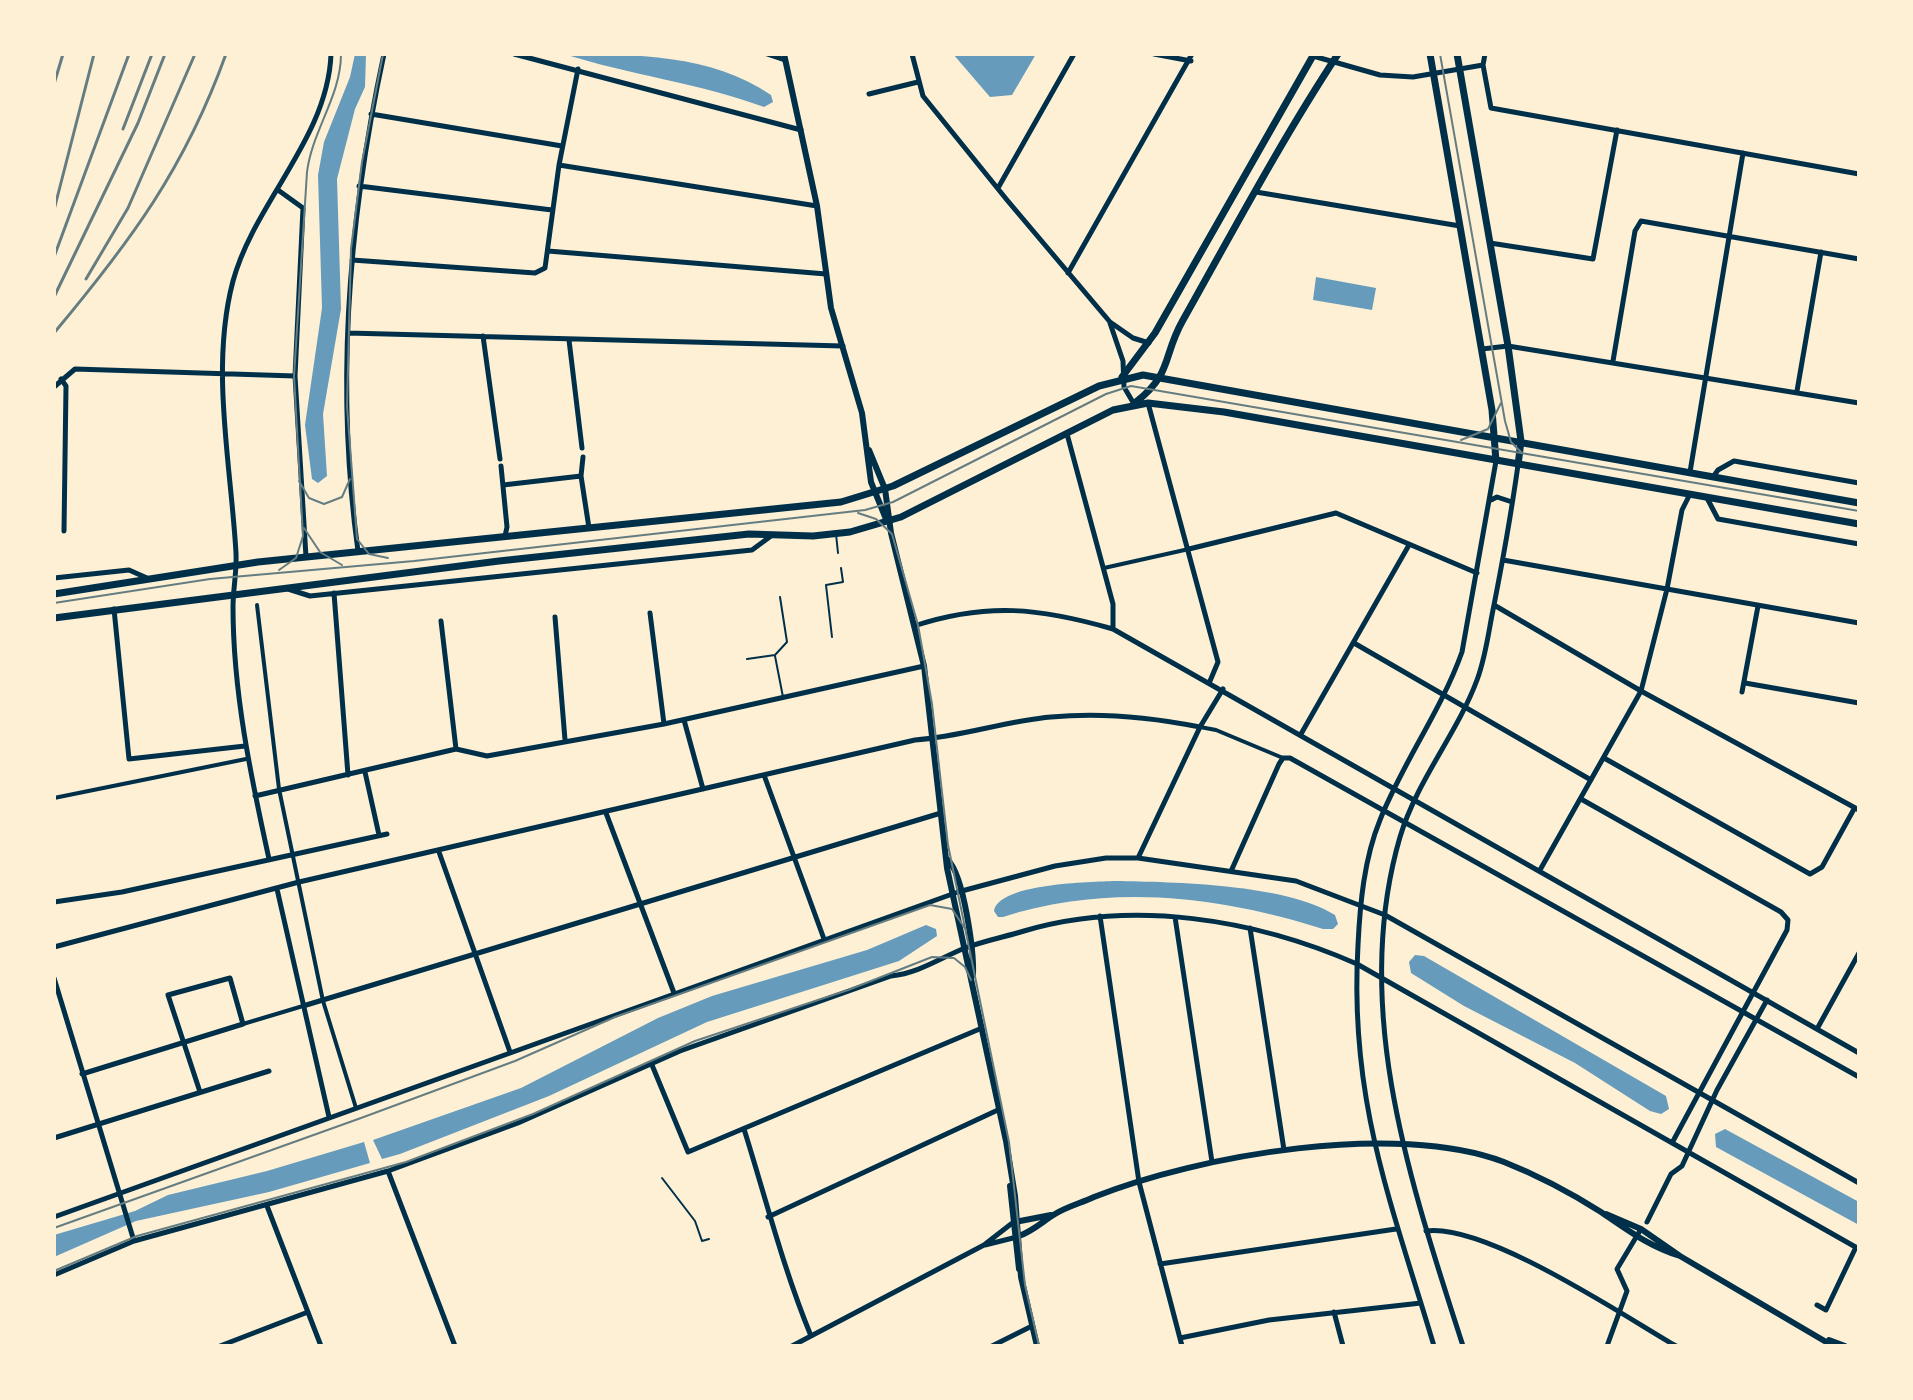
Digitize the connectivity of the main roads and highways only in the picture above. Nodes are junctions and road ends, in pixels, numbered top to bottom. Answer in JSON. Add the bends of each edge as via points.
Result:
{"nodes":[{"id":1,"x":1430,"y":54,"type":"edge"},
{"id":2,"x":1457,"y":54,"type":"edge"},
{"id":3,"x":1313,"y":55,"type":"edge"},
{"id":4,"x":1335,"y":58,"type":"edge"},
{"id":5,"x":1176,"y":298,"type":"junction"},
{"id":6,"x":1191,"y":306,"type":"junction"},
{"id":7,"x":1166,"y":363,"type":"junction"},
{"id":8,"x":1122,"y":377,"type":"junction"},
{"id":9,"x":1162,"y":377,"type":"junction"},
{"id":10,"x":1182,"y":380,"type":"junction"},
{"id":11,"x":1134,"y":404,"type":"junction"},
{"id":12,"x":1495,"y":437,"type":"junction"},
{"id":13,"x":1521,"y":441,"type":"junction"},
{"id":14,"x":1496,"y":461,"type":"junction"},
{"id":15,"x":1518,"y":465,"type":"junction"},
{"id":16,"x":1859,"y":503,"type":"edge"},
{"id":17,"x":1859,"y":524,"type":"edge"},
{"id":18,"x":54,"y":594,"type":"edge"},
{"id":19,"x":54,"y":618,"type":"edge"}],
"edges":[{"from":1,"to":12,"type":"main road"},
{"from":2,"to":13,"type":"main road"},
{"from":3,"to":5,"type":"main road"},
{"from":4,"to":6,"type":"main road"},
{"from":5,"to":6,"type":"main road"},
{"from":5,"to":8,"type":"main road"},
{"from":6,"to":7,"type":"main road"},
{"from":7,"to":9,"type":"main road"},
{"from":7,"to":10,"type":"main road"},
{"from":8,"to":9,"type":"main road"},
{"from":8,"to":18,"type":"main road","via":[[885,489],[841,502],[236,565]]},
{"from":9,"to":10,"type":"main road"},
{"from":9,"to":11,"type":"main road"},
{"from":10,"to":12,"type":"main road"},
{"from":11,"to":14,"type":"main road","via":[[1224,412]]},
{"from":11,"to":19,"type":"main road","via":[[888,522],[836,533],[734,536]]},
{"from":12,"to":13,"type":"main road"},
{"from":12,"to":14,"type":"main road"},
{"from":13,"to":15,"type":"main road"},
{"from":13,"to":16,"type":"main road"},
{"from":14,"to":15,"type":"main road"},
{"from":15,"to":17,"type":"main road"}]}
